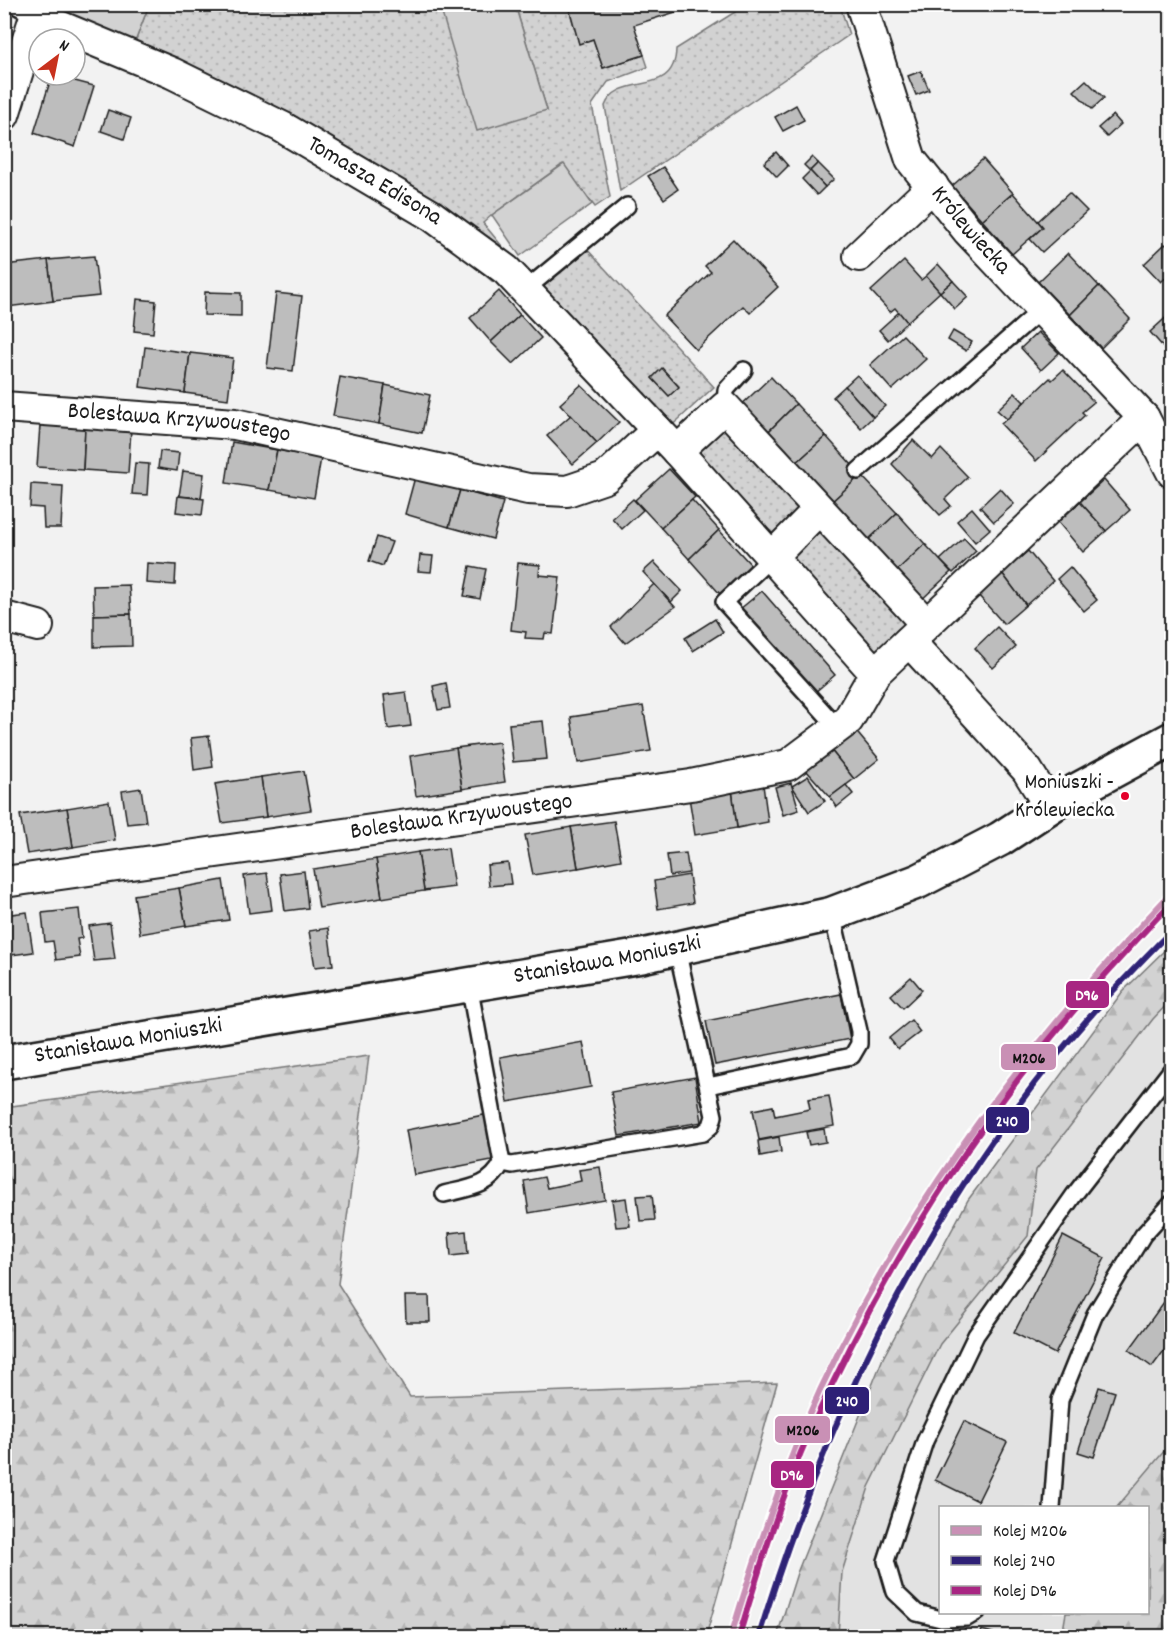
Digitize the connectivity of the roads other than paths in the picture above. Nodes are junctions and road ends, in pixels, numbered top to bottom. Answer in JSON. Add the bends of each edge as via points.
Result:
{"nodes":[{"id":1,"x":861,"y":4,"type":"edge"},
{"id":2,"x":29,"y":8,"type":"edge"},
{"id":3,"x":4,"y":115,"type":"edge"},
{"id":4,"x":933,"y":186,"type":"junction"},
{"id":5,"x":627,"y":206,"type":"dead end"},
{"id":6,"x":859,"y":256,"type":"dead end"},
{"id":7,"x":525,"y":290,"type":"junction"},
{"id":8,"x":1042,"y":309,"type":"junction"},
{"id":9,"x":744,"y":370,"type":"dead end"},
{"id":10,"x":4,"y":407,"type":"edge"},
{"id":11,"x":725,"y":407,"type":"junction"},
{"id":12,"x":1144,"y":418,"type":"junction"},
{"id":13,"x":657,"y":429,"type":"junction"},
{"id":14,"x":677,"y":451,"type":"junction"},
{"id":15,"x":858,"y":471,"type":"dead end"},
{"id":16,"x":1172,"y":472,"type":"edge"},
{"id":17,"x":823,"y":505,"type":"junction"},
{"id":18,"x":772,"y":557,"type":"junction"},
{"id":19,"x":4,"y":617,"type":"edge"},
{"id":20,"x":38,"y":627,"type":"dead end"},
{"id":21,"x":917,"y":633,"type":"junction"},
{"id":22,"x":875,"y":673,"type":"junction"},
{"id":23,"x":838,"y":728,"type":"junction"},
{"id":24,"x":1172,"y":740,"type":"edge"},
{"id":25,"x":1050,"y":807,"type":"junction"},
{"id":26,"x":4,"y":882,"type":"edge"},
{"id":27,"x":832,"y":914,"type":"junction"},
{"id":28,"x":677,"y":949,"type":"junction"},
{"id":29,"x":470,"y":985,"type":"junction"},
{"id":30,"x":4,"y":1062,"type":"edge"},
{"id":31,"x":1172,"y":1069,"type":"edge"},
{"id":32,"x":708,"y":1086,"type":"junction"},
{"id":33,"x":502,"y":1162,"type":"junction"},
{"id":34,"x":444,"y":1194,"type":"dead end"},
{"id":35,"x":1172,"y":1203,"type":"edge"},
{"id":36,"x":1052,"y":1506,"type":"edge"},
{"id":37,"x":973,"y":1614,"type":"edge"}],
"edges":[{"from":1,"to":4,"type":"street","name":"Królewiecka","via":[[911,160]]},
{"from":2,"to":3,"type":"street"},
{"from":2,"to":7,"type":"street","name":"Tomasza Edisona","via":[[282,128],[431,215],[506,270]]},
{"from":4,"to":6,"type":"street"},
{"from":4,"to":8,"type":"street","name":"Królewiecka","via":[[968,231]]},
{"from":5,"to":7,"type":"lane"},
{"from":7,"to":13,"type":"street","name":"Tomasza Edisona"},
{"from":8,"to":12,"type":"street","name":"Królewiecka"},
{"from":8,"to":15,"type":"lane"},
{"from":9,"to":11,"type":"lane","via":[[726,390]]},
{"from":10,"to":13,"type":"street","name":"Bolesława Krzywoustego","via":[[235,424],[528,489],[567,491],[605,478]]},
{"from":11,"to":14,"type":"street"},
{"from":11,"to":17,"type":"street"},
{"from":12,"to":16,"type":"street","name":"Królewiecka"},
{"from":12,"to":21,"type":"street"},
{"from":13,"to":14,"type":"street"},
{"from":14,"to":18,"type":"street"},
{"from":17,"to":18,"type":"street"},
{"from":17,"to":21,"type":"street"},
{"from":18,"to":22,"type":"street"},
{"from":18,"to":23,"type":"lane","via":[[724,602]]},
{"from":19,"to":20,"type":"street"},
{"from":21,"to":22,"type":"street","name":"Bolesława Krzywoustego"},
{"from":21,"to":25,"type":"street","via":[[1027,770]]},
{"from":22,"to":23,"type":"street","name":"Bolesława Krzywoustego","via":[[848,720]]},
{"from":23,"to":26,"type":"street","name":"Bolesława Krzywoustego","via":[[788,765],[691,785]]},
{"from":24,"to":25,"type":"street","name":"Stanisława Moniuszki"},
{"from":25,"to":27,"type":"street","name":"Stanisława Moniuszki","via":[[1000,839],[919,881]]},
{"from":27,"to":28,"type":"street","name":"Stanisława Moniuszki"},
{"from":27,"to":32,"type":"lane","via":[[859,1031],[859,1044],[852,1056]]},
{"from":28,"to":29,"type":"street","name":"Stanisława Moniuszki"},
{"from":28,"to":32,"type":"lane"},
{"from":29,"to":30,"type":"street","name":"Stanisława Moniuszki"},
{"from":29,"to":33,"type":"lane"},
{"from":31,"to":37,"type":"lane","via":[[1074,1195],[976,1335],[925,1440],[886,1561],[895,1592],[917,1613],[941,1619],[967,1618]]},
{"from":32,"to":33,"type":"lane","via":[[714,1116],[703,1133],[512,1165]]},
{"from":33,"to":34,"type":"lane","via":[[495,1177]]},
{"from":35,"to":36,"type":"lane","via":[[1143,1235],[1095,1314],[1060,1400]]}]}
